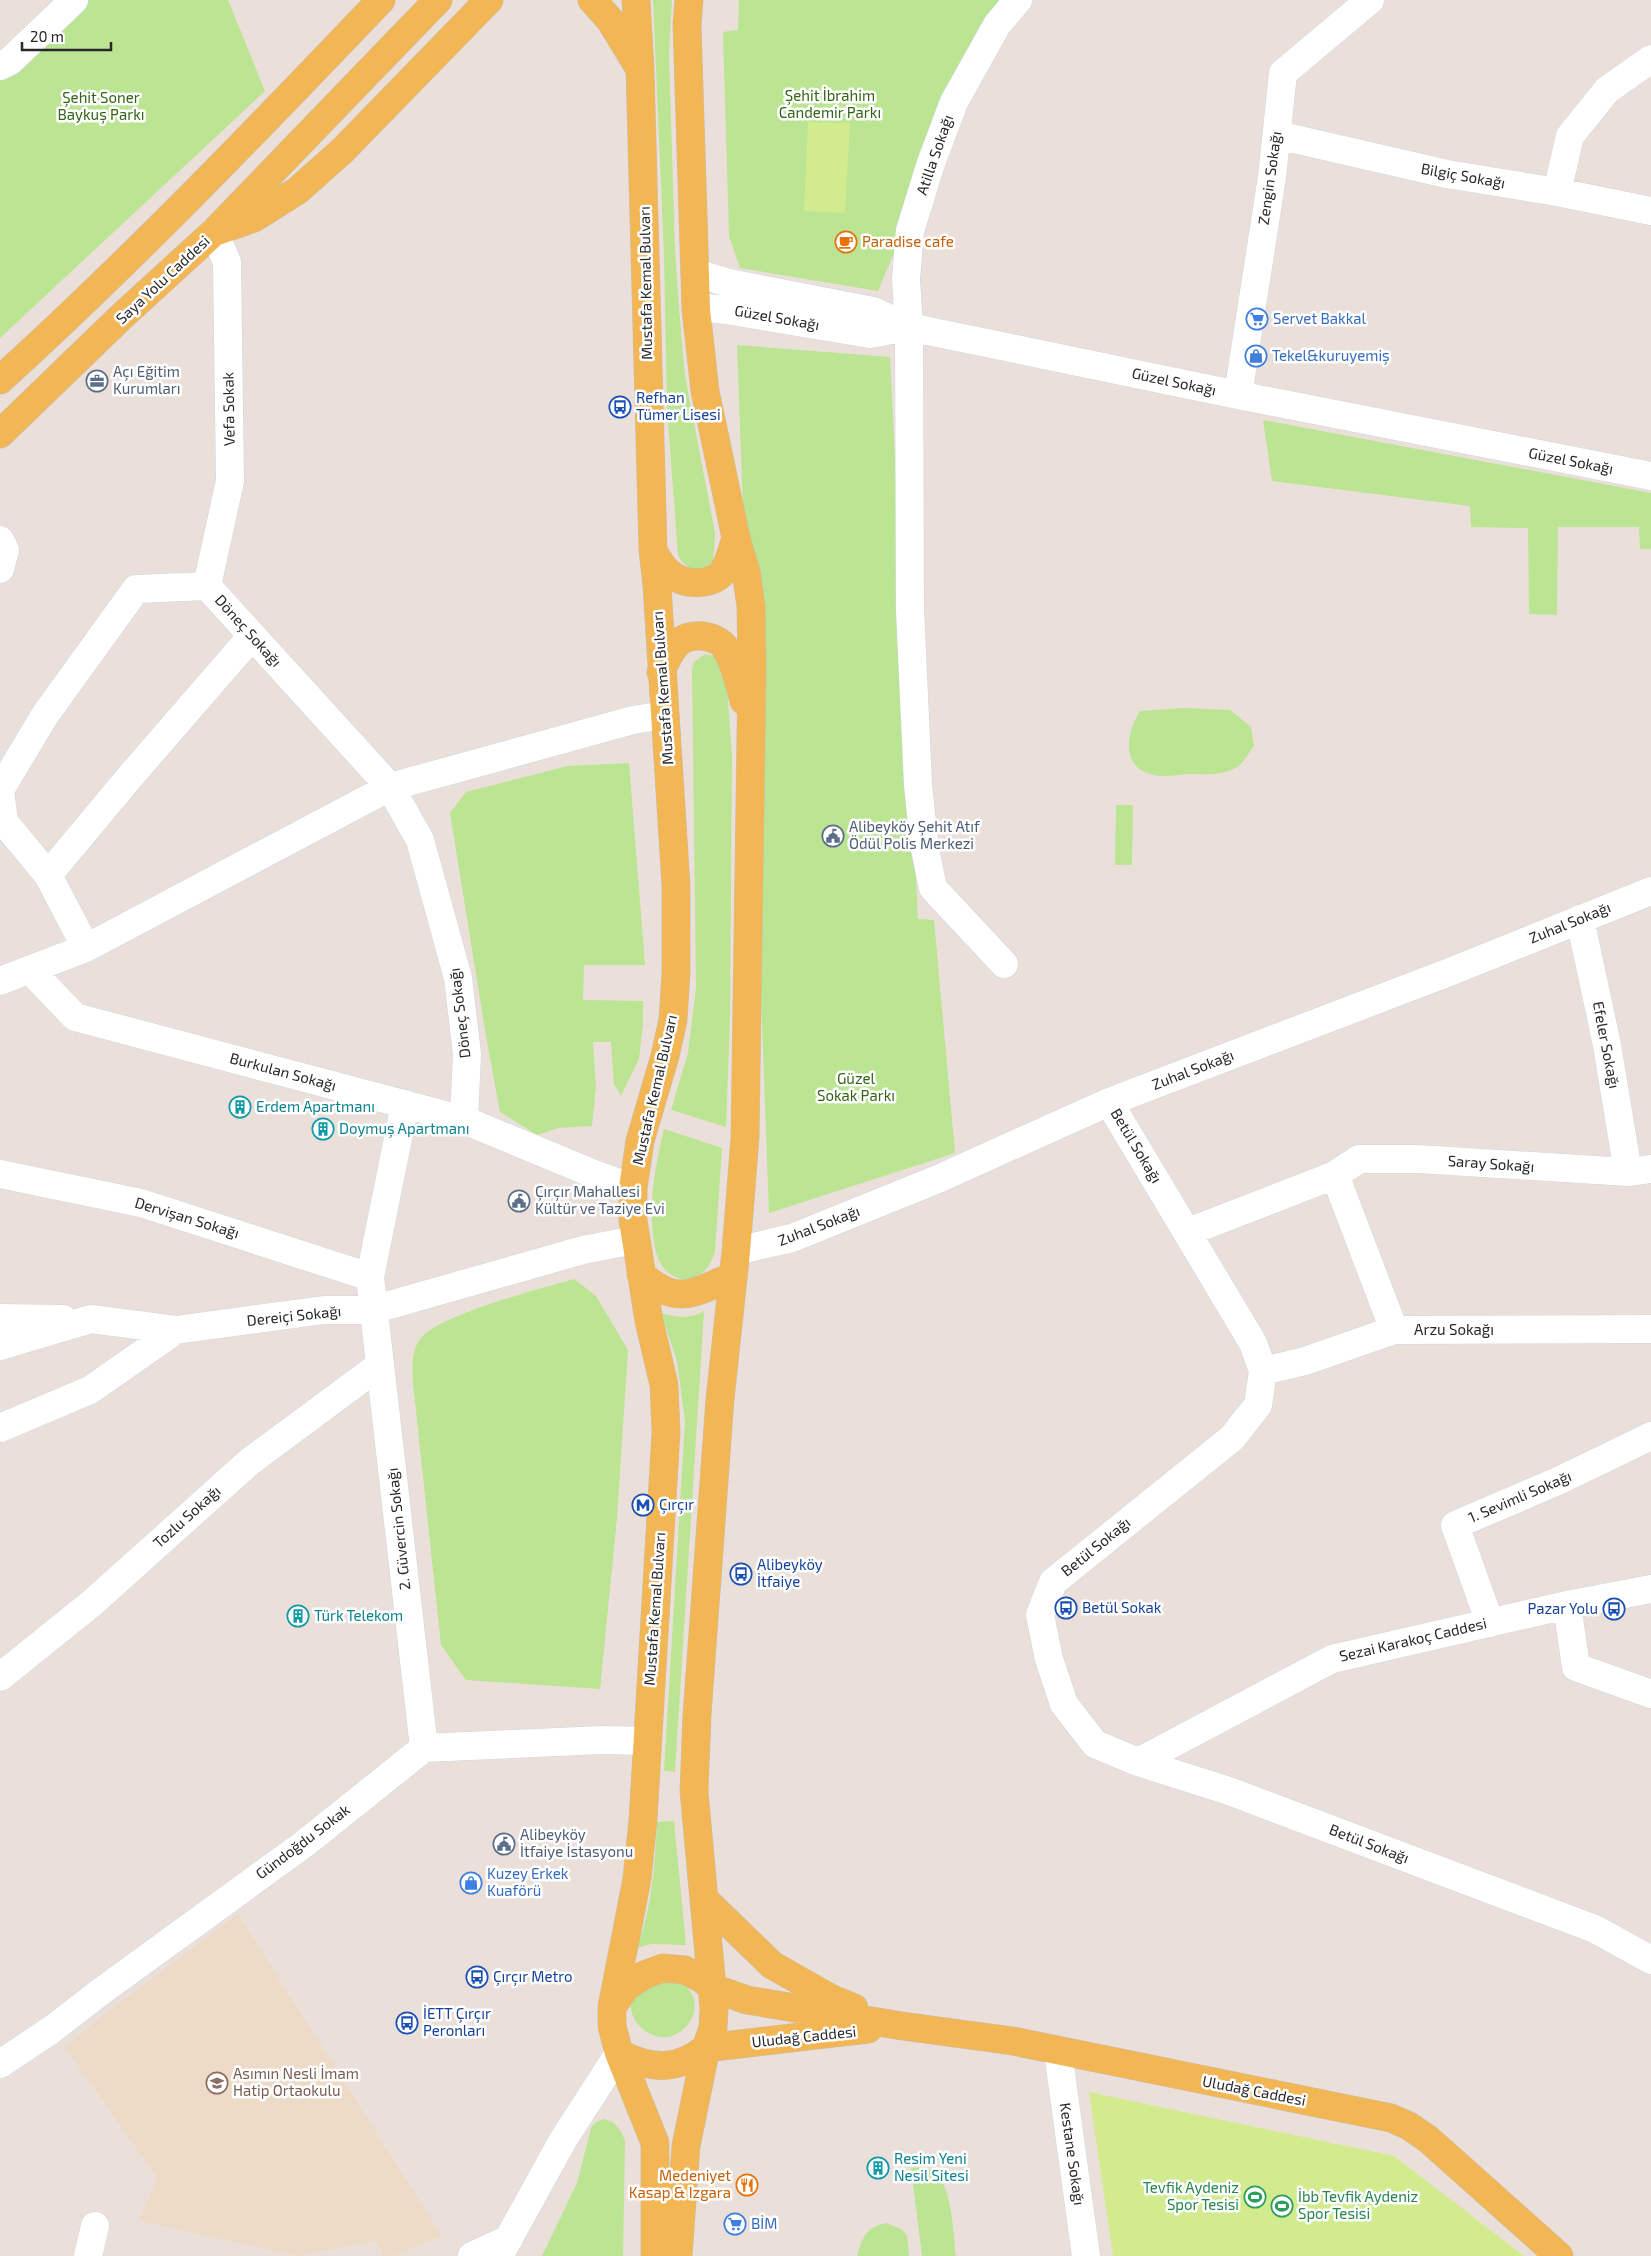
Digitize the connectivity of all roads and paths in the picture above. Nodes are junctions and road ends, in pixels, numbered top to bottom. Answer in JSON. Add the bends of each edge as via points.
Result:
{"nodes":[{"id":1,"x":74,"y":0,"type":"edge"},
{"id":2,"x":381,"y":0,"type":"edge"},
{"id":3,"x":438,"y":0,"type":"edge"},
{"id":4,"x":489,"y":0,"type":"edge"},
{"id":5,"x":592,"y":0,"type":"edge"},
{"id":6,"x":636,"y":0,"type":"edge"},
{"id":7,"x":689,"y":0,"type":"edge"},
{"id":8,"x":1018,"y":0,"type":"edge"},
{"id":9,"x":1370,"y":0,"type":"edge"},
{"id":10,"x":1651,"y":59,"type":"edge"},
{"id":11,"x":0,"y":66,"type":"edge"},
{"id":12,"x":640,"y":69,"type":"junction"},
{"id":13,"x":1277,"y":135,"type":"junction"},
{"id":14,"x":1557,"y":192,"type":"junction"},
{"id":15,"x":1651,"y":211,"type":"edge"},
{"id":16,"x":214,"y":232,"type":"junction"},
{"id":17,"x":695,"y":273,"type":"junction"},
{"id":18,"x":696,"y":310,"type":"junction"},
{"id":19,"x":910,"y":327,"type":"junction"},
{"id":20,"x":0,"y":380,"type":"edge"},
{"id":21,"x":1238,"y":395,"type":"junction"},
{"id":22,"x":0,"y":434,"type":"edge"},
{"id":23,"x":1651,"y":476,"type":"edge"},
{"id":24,"x":736,"y":538,"type":"junction"},
{"id":25,"x":0,"y":540,"type":"edge"},
{"id":26,"x":652,"y":550,"type":"junction"},
{"id":27,"x":0,"y":569,"type":"edge"},
{"id":28,"x":207,"y":586,"type":"junction"},
{"id":29,"x":252,"y":636,"type":"junction"},
{"id":30,"x":661,"y":672,"type":"junction"},
{"id":31,"x":665,"y":715,"type":"junction"},
{"id":32,"x":753,"y":726,"type":"junction"},
{"id":33,"x":390,"y":787,"type":"junction"},
{"id":34,"x":48,"y":875,"type":"junction"},
{"id":35,"x":1651,"y":891,"type":"edge"},
{"id":36,"x":1580,"y":919,"type":"junction"},
{"id":37,"x":86,"y":948,"type":"junction"},
{"id":38,"x":1004,"y":964,"type":"dead end"},
{"id":39,"x":31,"y":971,"type":"junction"},
{"id":40,"x":0,"y":981,"type":"edge"},
{"id":41,"x":1109,"y":1102,"type":"junction"},
{"id":42,"x":405,"y":1104,"type":"junction"},
{"id":43,"x":464,"y":1120,"type":"junction"},
{"id":44,"x":1640,"y":1171,"type":"edge"},
{"id":45,"x":0,"y":1174,"type":"edge"},
{"id":46,"x":1335,"y":1175,"type":"junction"},
{"id":47,"x":633,"y":1188,"type":"junction"},
{"id":48,"x":1188,"y":1232,"type":"junction"},
{"id":49,"x":635,"y":1240,"type":"junction"},
{"id":50,"x":734,"y":1263,"type":"junction"},
{"id":51,"x":640,"y":1274,"type":"junction"},
{"id":52,"x":370,"y":1277,"type":"junction"},
{"id":53,"x":372,"y":1310,"type":"junction"},
{"id":54,"x":0,"y":1318,"type":"edge"},
{"id":55,"x":92,"y":1319,"type":"junction"},
{"id":56,"x":1651,"y":1329,"type":"edge"},
{"id":57,"x":176,"y":1330,"type":"junction"},
{"id":58,"x":1394,"y":1330,"type":"junction"},
{"id":59,"x":0,"y":1346,"type":"edge"},
{"id":60,"x":380,"y":1365,"type":"junction"},
{"id":61,"x":1263,"y":1371,"type":"junction"},
{"id":62,"x":0,"y":1428,"type":"edge"},
{"id":63,"x":1651,"y":1436,"type":"edge"},
{"id":64,"x":1651,"y":1589,"type":"edge"},
{"id":65,"x":1567,"y":1605,"type":"junction"},
{"id":66,"x":1490,"y":1623,"type":"junction"},
{"id":67,"x":0,"y":1677,"type":"edge"},
{"id":68,"x":1651,"y":1694,"type":"edge"},
{"id":69,"x":647,"y":1742,"type":"junction"},
{"id":70,"x":424,"y":1748,"type":"junction"},
{"id":71,"x":1138,"y":1762,"type":"junction"},
{"id":72,"x":705,"y":1900,"type":"junction"},
{"id":73,"x":1651,"y":1960,"type":"edge"},
{"id":74,"x":713,"y":1988,"type":"junction"},
{"id":75,"x":612,"y":2007,"type":"junction"},
{"id":76,"x":902,"y":2026,"type":"junction"},
{"id":77,"x":706,"y":2048,"type":"junction"},
{"id":78,"x":1058,"y":2052,"type":"junction"},
{"id":79,"x":619,"y":2053,"type":"junction"},
{"id":80,"x":0,"y":2064,"type":"edge"},
{"id":81,"x":95,"y":2226,"type":"dead end"},
{"id":82,"x":504,"y":2247,"type":"edge"},
{"id":83,"x":88,"y":2256,"type":"edge"},
{"id":84,"x":472,"y":2256,"type":"edge"},
{"id":85,"x":655,"y":2256,"type":"edge"},
{"id":86,"x":678,"y":2256,"type":"edge"},
{"id":87,"x":1086,"y":2256,"type":"edge"},
{"id":88,"x":1559,"y":2256,"type":"edge"}],
"edges":[{"from":1,"to":11,"type":"street","via":[[10,61]]},
{"from":2,"to":20,"type":"main road","via":[[111,275]]},
{"from":3,"to":16,"type":"main road"},
{"from":4,"to":16,"type":"main road","name":"Saya Yolu Caddesi","via":[[342,151],[297,191],[254,218]]},
{"from":5,"to":12,"type":"main road","via":[[610,20]]},
{"from":6,"to":12,"type":"main road","name":"Mustafa Kemal Bulvarı"},
{"from":7,"to":17,"type":"main road","via":[[687,24]]},
{"from":8,"to":19,"type":"street","name":"Atilla Sokağı","via":[[997,25],[954,102],[931,163],[910,231],[906,278]]},
{"from":9,"to":13,"type":"street","name":"Zengin Sokağı","via":[[1283,73]]},
{"from":10,"to":14,"type":"street","via":[[1607,90],[1570,136]]},
{"from":12,"to":26,"type":"main road","name":"Mustafa Kemal Bulvarı"},
{"from":13,"to":14,"type":"street","name":"Bilgiç Sokağı","via":[[1446,174]]},
{"from":13,"to":21,"type":"street","name":"Zengin Sokağı"},
{"from":14,"to":15,"type":"street","name":"Bilgiç Sokağı"},
{"from":16,"to":22,"type":"main road","name":"Saya Yolu Caddesi"},
{"from":16,"to":28,"type":"street","name":"Vefa Sokak","via":[[227,262],[230,481]]},
{"from":17,"to":18,"type":"main road"},
{"from":17,"to":19,"type":"street","via":[[729,283],[873,311]]},
{"from":18,"to":19,"type":"street","name":"Güzel Sokağı","via":[[726,310],[870,334]]},
{"from":18,"to":24,"type":"main road","via":[[705,392]]},
{"from":19,"to":21,"type":"street","name":"Güzel Sokağı"},
{"from":19,"to":38,"type":"street","name":"Atilla Sokağı","via":[[910,609],[924,844],[933,888]]},
{"from":21,"to":23,"type":"street","name":"Güzel Sokağı"},
{"from":24,"to":26,"type":"main road","via":[[721,574],[712,581],[679,581],[660,565]]},
{"from":24,"to":32,"type":"main road","via":[[751,606]]},
{"from":25,"to":27,"type":"street","via":[[4,550]]},
{"from":26,"to":30,"type":"main road","name":"Mustafa Kemal Bulvarı"},
{"from":28,"to":29,"type":"street","name":"Döneç Sokağı"},
{"from":28,"to":34,"type":"street","name":"Döneç Sokağı","via":[[136,589],[45,714],[0,790],[4,822]]},
{"from":29,"to":33,"type":"street","name":"Döneç Sokağı"},
{"from":29,"to":34,"type":"street"},
{"from":30,"to":31,"type":"main road","name":"Mustafa Kemal Bulvarı"},
{"from":30,"to":32,"type":"main road","via":[[669,654],[683,638],[697,635],[724,645]]},
{"from":31,"to":33,"type":"street","via":[[633,720]]},
{"from":31,"to":47,"type":"main road","name":"Mustafa Kemal Bulvarı","via":[[676,886],[676,982],[673,1020],[640,1141]]},
{"from":32,"to":50,"type":"main road","via":[[745,1138]]},
{"from":33,"to":37,"type":"street"},
{"from":33,"to":43,"type":"street","name":"Döneç Sokağı","via":[[420,840],[458,978],[466,1054]]},
{"from":34,"to":37,"type":"street","name":"Döneç Sokağı"},
{"from":35,"to":36,"type":"street","name":"Zuhal Sokağı"},
{"from":36,"to":41,"type":"street","name":"Zuhal Sokağı"},
{"from":36,"to":44,"type":"street","name":"Efeler Sokağı","via":[[1607,1045]]},
{"from":37,"to":39,"type":"street"},
{"from":39,"to":40,"type":"street"},
{"from":39,"to":42,"type":"street","name":"Burkulan Sokağı","via":[[75,1017]]},
{"from":41,"to":48,"type":"street","name":"Betül Sokağı"},
{"from":41,"to":50,"type":"street","name":"Zuhal Sokağı","via":[[938,1179]]},
{"from":42,"to":43,"type":"street","name":"Burkulan Sokağı"},
{"from":42,"to":52,"type":"street","name":"2. Güvercin Sokağı"},
{"from":43,"to":47,"type":"street","name":"Burkulan Sokağı"},
{"from":44,"to":46,"type":"street","name":"Saray Sokağı","via":[[1360,1159]]},
{"from":45,"to":52,"type":"street","name":"Dervişan Sokağı","via":[[141,1203]]},
{"from":46,"to":48,"type":"street","name":"Saray Sokağı"},
{"from":46,"to":58,"type":"street"},
{"from":47,"to":49,"type":"main road","name":"Mustafa Kemal Bulvarı"},
{"from":48,"to":61,"type":"street","name":"Betül Sokağı","via":[[1253,1344]]},
{"from":49,"to":51,"type":"main road","name":"Mustafa Kemal Bulvarı"},
{"from":49,"to":53,"type":"street","name":"Dereiçi Sokağı","via":[[583,1250]]},
{"from":50,"to":51,"type":"main road","via":[[702,1291],[674,1294],[662,1291]]},
{"from":50,"to":72,"type":"main road","via":[[720,1399],[697,1715],[694,1791]]},
{"from":51,"to":69,"type":"main road","name":"Mustafa Kemal Bulvarı","via":[[664,1385],[666,1432]]},
{"from":52,"to":53,"type":"street","name":"2. Güvercin Sokağı"},
{"from":53,"to":57,"type":"street","name":"Dereiçi Sokağı","via":[[324,1310]]},
{"from":53,"to":60,"type":"street","name":"2. Güvercin Sokağı"},
{"from":54,"to":55,"type":"street"},
{"from":55,"to":57,"type":"street"},
{"from":55,"to":59,"type":"street"},
{"from":56,"to":58,"type":"street","name":"Arzu Sokağı"},
{"from":57,"to":62,"type":"street","name":"Dereiçi Sokağı","via":[[90,1390]]},
{"from":58,"to":61,"type":"street","name":"Arzu Sokağı","via":[[1305,1361]]},
{"from":60,"to":67,"type":"street","name":"Tozlu Sokağı","via":[[248,1463],[92,1602]]},
{"from":60,"to":70,"type":"street","name":"2. Güvercin Sokağı"},
{"from":61,"to":71,"type":"street","name":"Betül Sokağı","via":[[1258,1405],[1232,1438],[1053,1582],[1040,1615],[1049,1659],[1064,1704],[1095,1744]]},
{"from":63,"to":66,"type":"street","name":"1. Sevimli Sokağı","via":[[1558,1481],[1454,1525]]},
{"from":64,"to":65,"type":"street","name":"Sezai Karakoç Caddesi"},
{"from":65,"to":66,"type":"street","name":"Sezai Karakoç Caddesi"},
{"from":65,"to":68,"type":"street","via":[[1576,1667]]},
{"from":66,"to":71,"type":"street","name":"Sezai Karakoç Caddesi","via":[[1332,1659]]},
{"from":69,"to":70,"type":"street","via":[[602,1740]]},
{"from":69,"to":75,"type":"main road","name":"Mustafa Kemal Bulvarı","via":[[637,1879]]},
{"from":70,"to":80,"type":"street","name":"Gündoğdu Sokak","via":[[304,1844]]},
{"from":71,"to":73,"type":"street","name":"Betül Sokağı","via":[[1229,1791],[1595,1929]]},
{"from":72,"to":74,"type":"main road"},
{"from":72,"to":76,"type":"main road","name":"Uludağ Caddesi","via":[[772,1965],[832,1999]]},
{"from":74,"to":75,"type":"main road","via":[[685,1970],[663,1968],[626,1987]]},
{"from":74,"to":76,"type":"main road","name":"Uludağ Caddesi","via":[[747,2000]]},
{"from":74,"to":77,"type":"main road","via":[[713,2028]]},
{"from":75,"to":79,"type":"main road","name":"Mustafa Kemal Bulvarı","via":[[612,2026]]},
{"from":76,"to":77,"type":"main road","name":"Uludağ Caddesi"},
{"from":76,"to":78,"type":"main road","name":"Uludağ Caddesi"},
{"from":77,"to":79,"type":"main road","via":[[691,2059],[672,2065],[635,2062]]},
{"from":77,"to":86,"type":"main road","via":[[686,2146]]},
{"from":78,"to":87,"type":"street","name":"Kestane Sokağı"},
{"from":78,"to":88,"type":"main road","name":"Uludağ Caddesi","via":[[1391,2118],[1428,2140]]},
{"from":79,"to":82,"type":"street","via":[[563,2140]]},
{"from":79,"to":85,"type":"main road","name":"Mustafa Kemal Bulvarı","via":[[655,2143]]},
{"from":81,"to":83,"type":"street"},
{"from":82,"to":84,"type":"street"}]}
